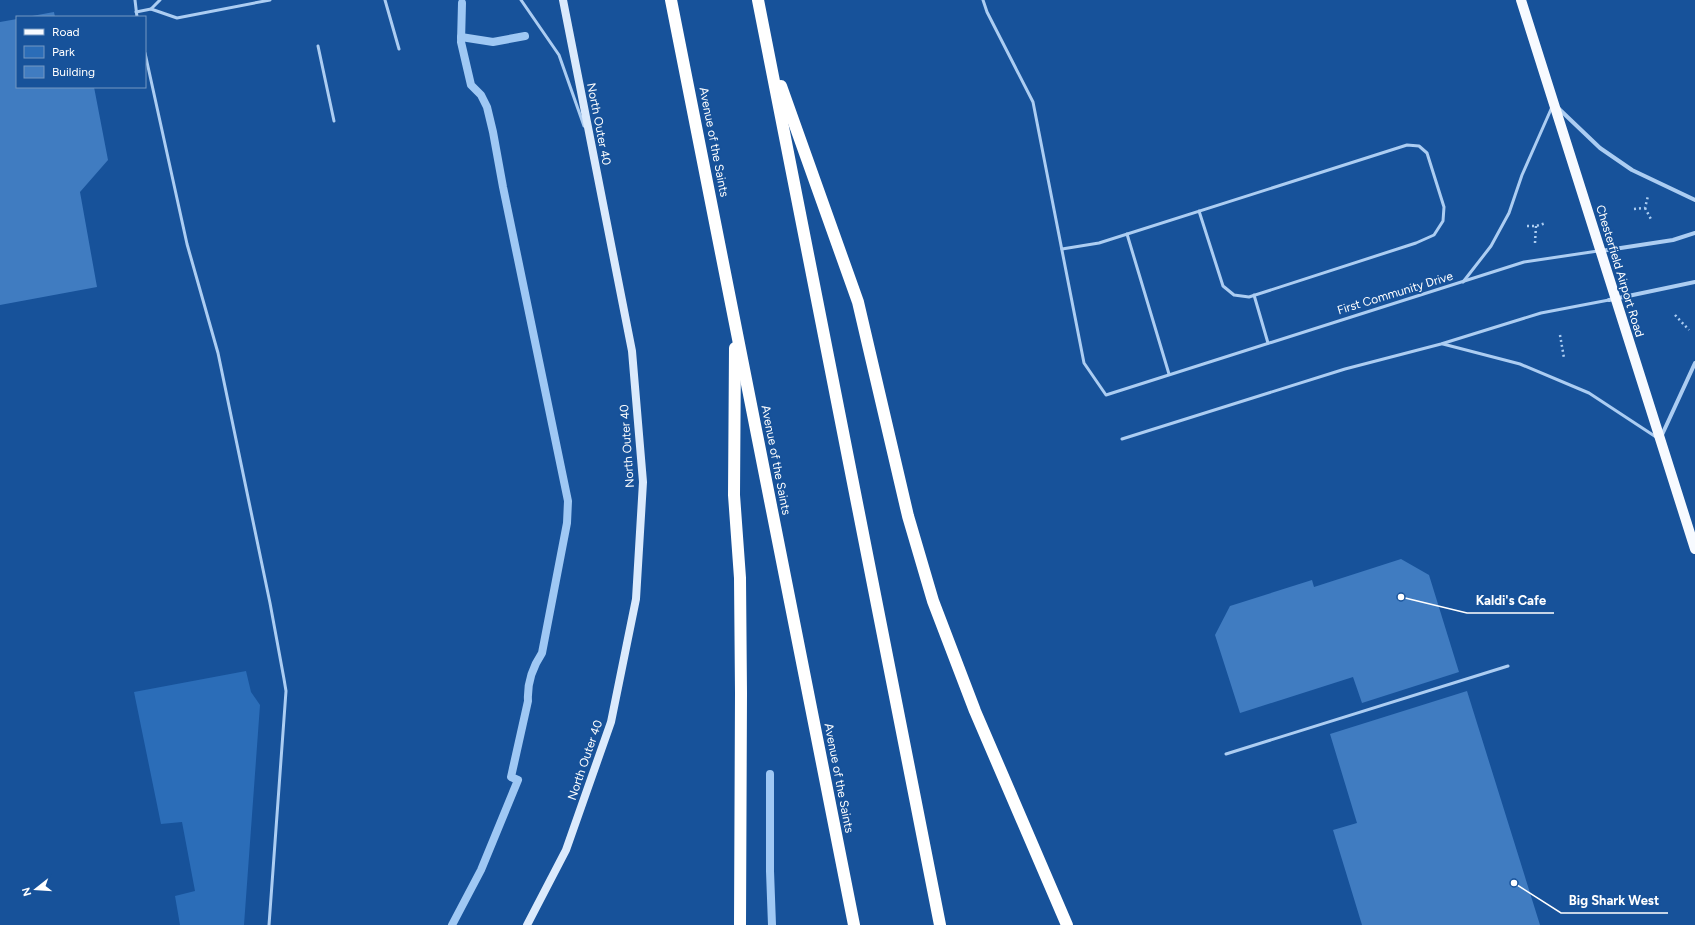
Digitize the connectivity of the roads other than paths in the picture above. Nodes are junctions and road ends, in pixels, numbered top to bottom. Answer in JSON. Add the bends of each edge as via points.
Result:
{"nodes":[{"id":1,"x":134,"y":0,"type":"edge"},
{"id":2,"x":160,"y":0,"type":"edge"},
{"id":3,"x":270,"y":0,"type":"edge"},
{"id":4,"x":386,"y":0,"type":"edge"},
{"id":5,"x":521,"y":0,"type":"edge"},
{"id":6,"x":563,"y":0,"type":"edge"},
{"id":7,"x":671,"y":0,"type":"edge"},
{"id":8,"x":758,"y":0,"type":"edge"},
{"id":9,"x":983,"y":0,"type":"edge"},
{"id":10,"x":1521,"y":0,"type":"edge"},
{"id":11,"x":151,"y":10,"type":"junction"},
{"id":12,"x":136,"y":12,"type":"junction"},
{"id":13,"x":137,"y":16,"type":"edge"},
{"id":14,"x":318,"y":46,"type":"dead end"},
{"id":15,"x":399,"y":49,"type":"dead end"},
{"id":16,"x":768,"y":49,"type":"junction"},
{"id":17,"x":146,"y":58,"type":"edge"},
{"id":18,"x":1554,"y":104,"type":"junction"},
{"id":19,"x":334,"y":121,"type":"dead end"},
{"id":20,"x":592,"y":146,"type":"junction"},
{"id":21,"x":1695,"y":200,"type":"edge"},
{"id":22,"x":1199,"y":211,"type":"junction"},
{"id":23,"x":1695,"y":232,"type":"edge"},
{"id":24,"x":1127,"y":234,"type":"junction"},
{"id":25,"x":1062,"y":249,"type":"junction"},
{"id":26,"x":1600,"y":251,"type":"junction"},
{"id":27,"x":1462,"y":282,"type":"junction"},
{"id":28,"x":1695,"y":282,"type":"edge"},
{"id":29,"x":1254,"y":295,"type":"junction"},
{"id":30,"x":1612,"y":300,"type":"junction"},
{"id":31,"x":735,"y":321,"type":"junction"},
{"id":32,"x":1268,"y":343,"type":"junction"},
{"id":33,"x":1441,"y":344,"type":"junction"},
{"id":34,"x":1695,"y":363,"type":"edge"},
{"id":35,"x":1169,"y":374,"type":"junction"},
{"id":36,"x":1122,"y":438,"type":"dead end"},
{"id":37,"x":1660,"y":439,"type":"junction"},
{"id":38,"x":1695,"y":549,"type":"edge"},
{"id":39,"x":1508,"y":666,"type":"dead end"},
{"id":40,"x":1226,"y":754,"type":"dead end"},
{"id":41,"x":269,"y":925,"type":"edge"},
{"id":42,"x":527,"y":925,"type":"edge"},
{"id":43,"x":740,"y":925,"type":"edge"},
{"id":44,"x":854,"y":925,"type":"edge"},
{"id":45,"x":940,"y":925,"type":"edge"},
{"id":46,"x":1067,"y":925,"type":"edge"}],
"edges":[{"from":1,"to":12,"type":"lane"},
{"from":2,"to":11,"type":"lane"},
{"from":3,"to":11,"type":"lane","via":[[177,18]]},
{"from":4,"to":15,"type":"lane"},
{"from":5,"to":20,"type":"lane","via":[[559,55]]},
{"from":6,"to":20,"type":"street","name":"North Outer 40"},
{"from":7,"to":31,"type":"highway","name":"Avenue of the Saints"},
{"from":8,"to":16,"type":"highway"},
{"from":9,"to":25,"type":"lane","via":[[1033,102]]},
{"from":10,"to":18,"type":"main road","name":"Chesterfield Airport Road"},
{"from":11,"to":12,"type":"lane"},
{"from":12,"to":13,"type":"lane"},
{"from":14,"to":19,"type":"lane"},
{"from":16,"to":45,"type":"highway"},
{"from":16,"to":46,"type":"highway","via":[[858,302],[908,516],[933,601],[975,711]]},
{"from":17,"to":41,"type":"lane","via":[[187,244],[218,353],[286,691]]},
{"from":18,"to":21,"type":"street","via":[[1600,148],[1632,170]]},
{"from":18,"to":26,"type":"main road","name":"Chesterfield Airport Road"},
{"from":18,"to":27,"type":"lane","via":[[1522,175],[1509,213],[1491,246]]},
{"from":20,"to":42,"type":"street","name":"North Outer 40","via":[[632,351],[643,482],[636,599],[611,722],[566,850]]},
{"from":22,"to":24,"type":"lane"},
{"from":22,"to":29,"type":"lane","via":[[1223,286],[1234,295]]},
{"from":22,"to":29,"type":"lane","via":[[1407,145],[1419,146],[1427,153],[1444,207],[1442,221],[1434,235]]},
{"from":23,"to":26,"type":"street","name":"First Community Drive","via":[[1673,240]]},
{"from":24,"to":25,"type":"lane","via":[[1099,243]]},
{"from":24,"to":35,"type":"lane"},
{"from":25,"to":35,"type":"lane","name":"First Community Drive","via":[[1084,363],[1106,395]]},
{"from":26,"to":27,"type":"lane","name":"First Community Drive","via":[[1524,262]]},
{"from":26,"to":30,"type":"main road","name":"Chesterfield Airport Road"},
{"from":27,"to":32,"type":"lane","name":"First Community Drive"},
{"from":28,"to":30,"type":"street"},
{"from":29,"to":32,"type":"lane"},
{"from":30,"to":33,"type":"lane","via":[[1542,313]]},
{"from":30,"to":37,"type":"main road","name":"Chesterfield Airport Road"},
{"from":31,"to":43,"type":"highway","via":[[734,496],[740,578],[741,693]]},
{"from":31,"to":44,"type":"highway","name":"Avenue of the Saints"},
{"from":32,"to":35,"type":"lane","name":"First Community Drive"},
{"from":33,"to":36,"type":"lane","via":[[1331,373]]},
{"from":33,"to":37,"type":"lane","via":[[1520,364],[1589,393]]},
{"from":34,"to":37,"type":"street"},
{"from":37,"to":38,"type":"main road","name":"Chesterfield Airport Road"},
{"from":39,"to":40,"type":"lane"}]}
